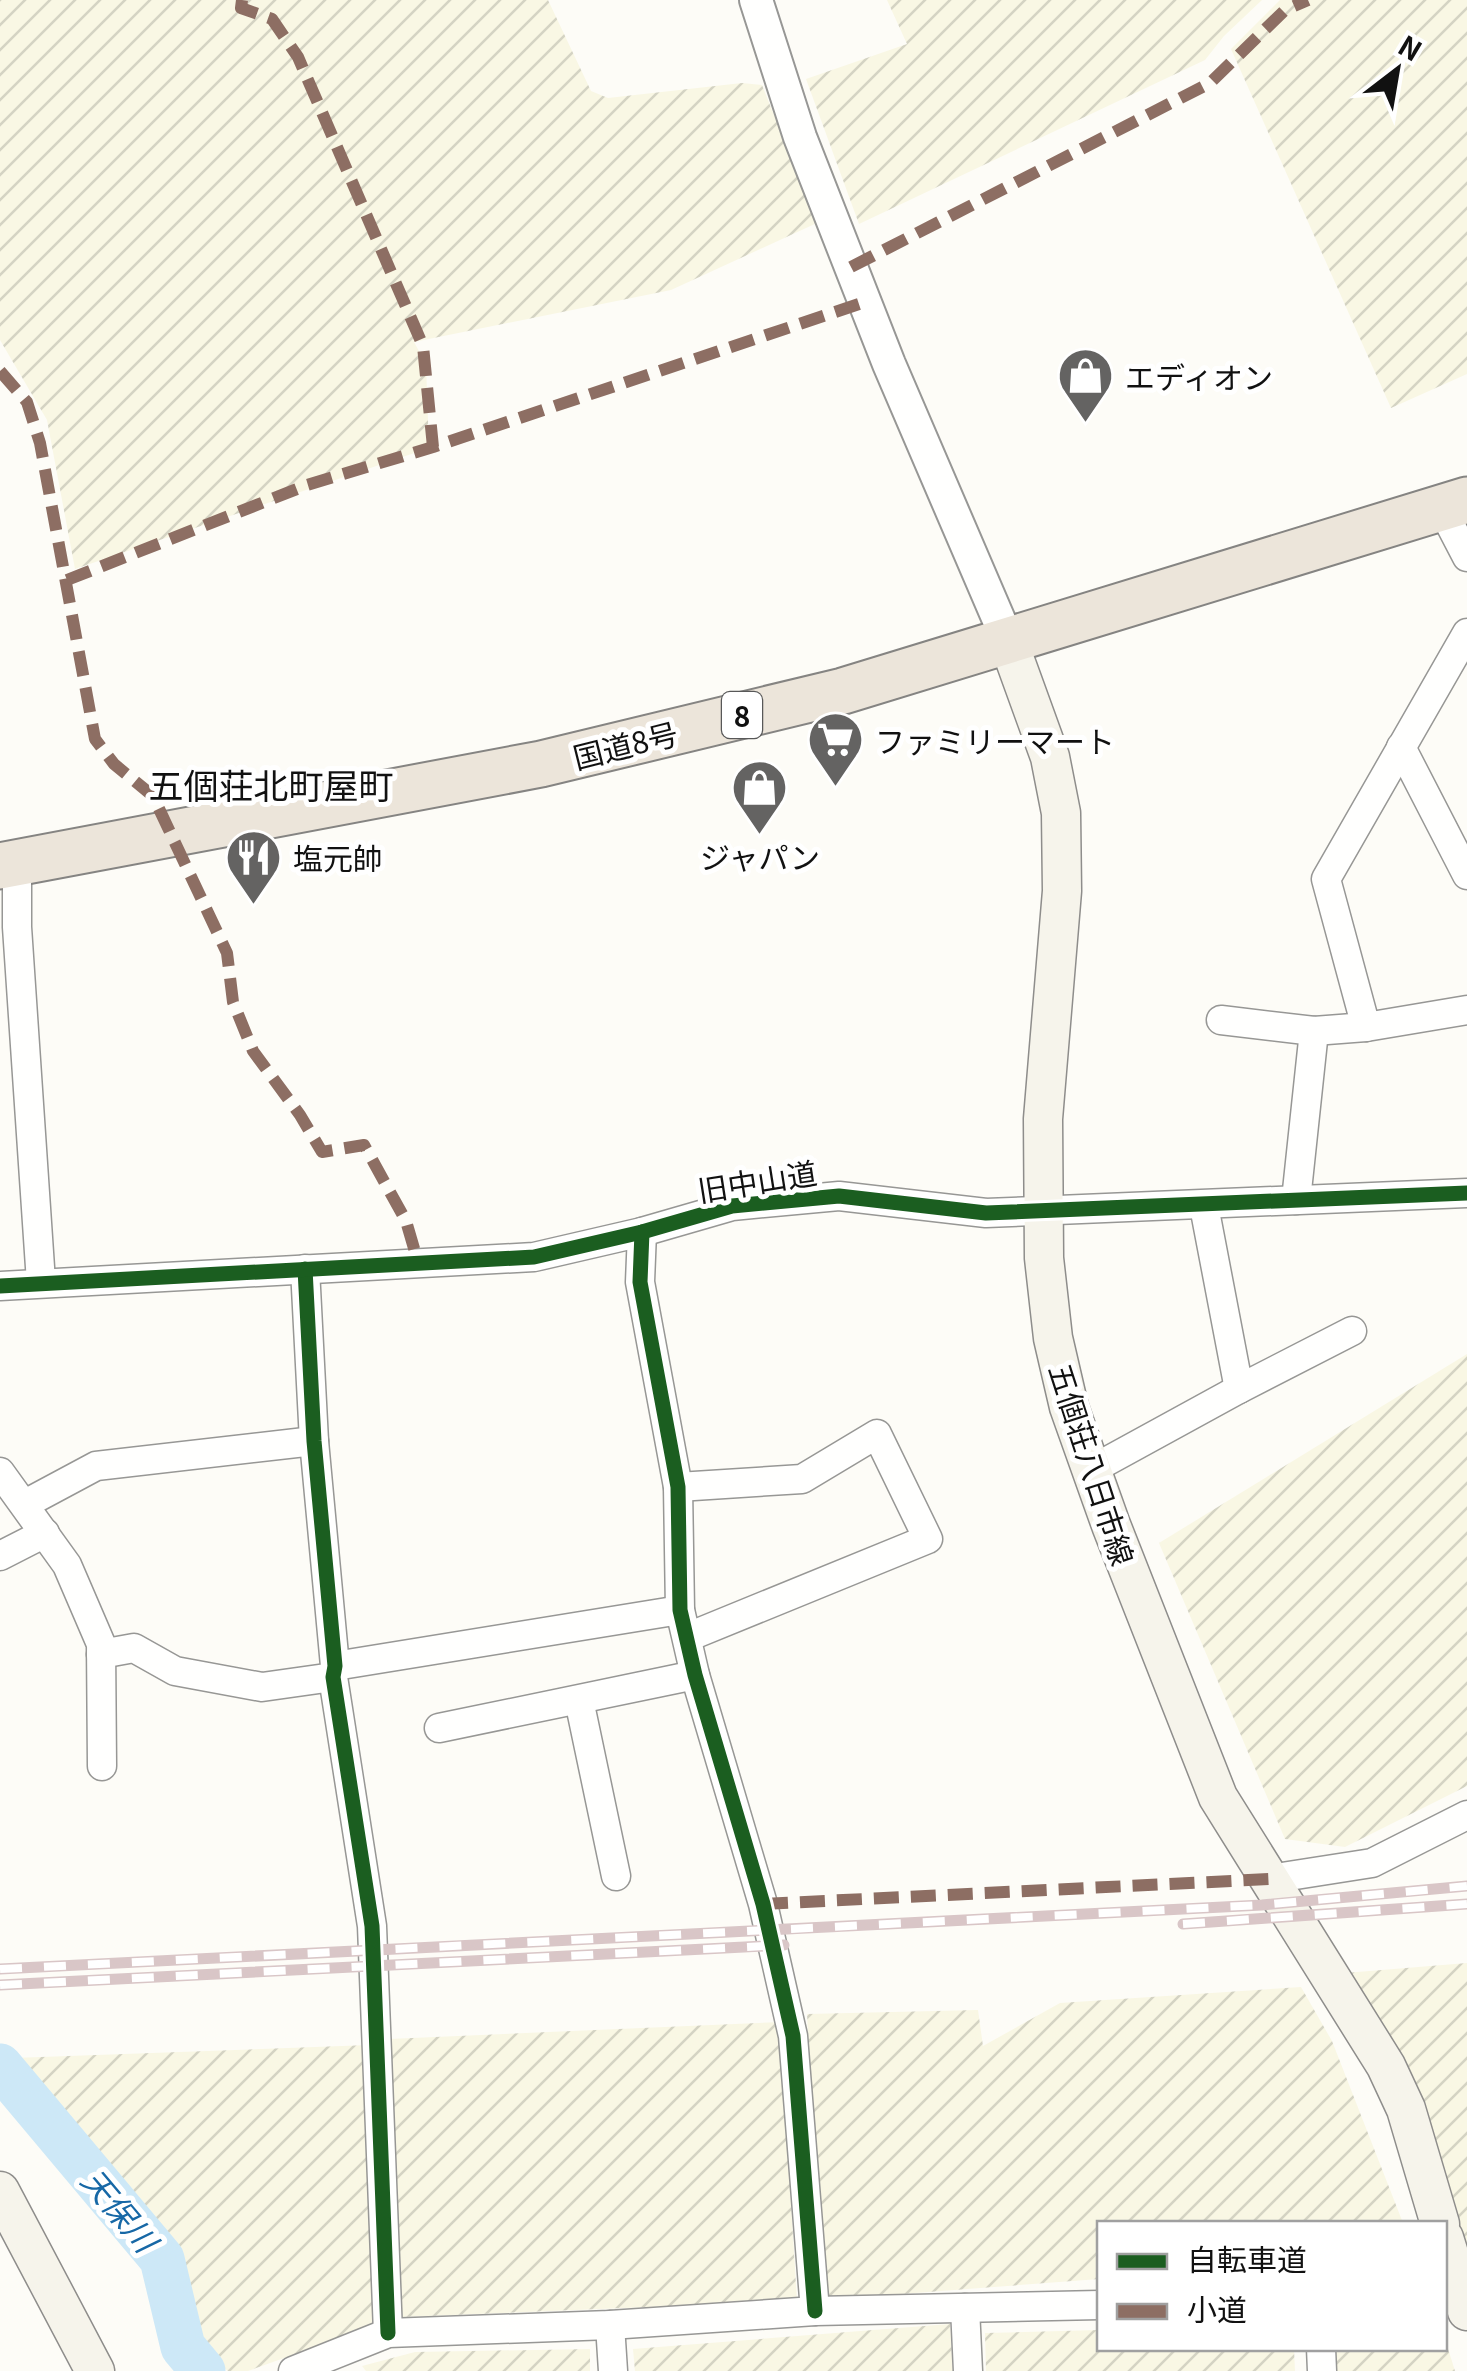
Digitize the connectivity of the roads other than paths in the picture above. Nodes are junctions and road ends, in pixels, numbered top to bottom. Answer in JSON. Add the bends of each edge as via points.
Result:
{"nodes":[{"id":1,"x":756,"y":0,"type":"edge"},
{"id":2,"x":1454,"y":505,"type":"edge"},
{"id":3,"x":1467,"y":558,"type":"edge"},
{"id":4,"x":1467,"y":633,"type":"edge"},
{"id":5,"x":1008,"y":641,"type":"junction"},
{"id":6,"x":1401,"y":747,"type":"junction"},
{"id":7,"x":8,"y":864,"type":"edge"},
{"id":8,"x":1467,"y":875,"type":"edge"},
{"id":9,"x":1467,"y":1010,"type":"edge"},
{"id":10,"x":1221,"y":1020,"type":"dead end"},
{"id":11,"x":1366,"y":1026,"type":"junction"},
{"id":12,"x":1314,"y":1031,"type":"junction"},
{"id":13,"x":1467,"y":1194,"type":"edge"},
{"id":14,"x":1296,"y":1200,"type":"junction"},
{"id":15,"x":1204,"y":1206,"type":"junction"},
{"id":16,"x":1044,"y":1208,"type":"junction"},
{"id":17,"x":642,"y":1232,"type":"junction"},
{"id":18,"x":305,"y":1269,"type":"junction"},
{"id":19,"x":42,"y":1282,"type":"junction"},
{"id":20,"x":0,"y":1286,"type":"edge"},
{"id":21,"x":1352,"y":1331,"type":"dead end"},
{"id":22,"x":1239,"y":1389,"type":"junction"},
{"id":23,"x":314,"y":1441,"type":"junction"},
{"id":24,"x":1091,"y":1470,"type":"junction"},
{"id":25,"x":0,"y":1472,"type":"edge"},
{"id":26,"x":678,"y":1487,"type":"junction"},
{"id":27,"x":25,"y":1504,"type":"junction"},
{"id":28,"x":45,"y":1533,"type":"junction"},
{"id":29,"x":0,"y":1556,"type":"edge"},
{"id":30,"x":684,"y":1623,"type":"junction"},
{"id":31,"x":101,"y":1654,"type":"junction"},
{"id":32,"x":334,"y":1672,"type":"junction"},
{"id":33,"x":695,"y":1675,"type":"junction"},
{"id":34,"x":580,"y":1700,"type":"junction"},
{"id":35,"x":439,"y":1728,"type":"dead end"},
{"id":36,"x":102,"y":1766,"type":"dead end"},
{"id":37,"x":1467,"y":1815,"type":"edge"},
{"id":38,"x":616,"y":1876,"type":"dead end"},
{"id":39,"x":1270,"y":1879,"type":"junction"},
{"id":40,"x":0,"y":2192,"type":"edge"},
{"id":41,"x":1439,"y":2221,"type":"edge"},
{"id":42,"x":1447,"y":2249,"type":"edge"},
{"id":43,"x":1460,"y":2296,"type":"edge"},
{"id":44,"x":1097,"y":2305,"type":"edge"},
{"id":45,"x":965,"y":2308,"type":"junction"},
{"id":46,"x":814,"y":2312,"type":"junction"},
{"id":47,"x":610,"y":2326,"type":"junction"},
{"id":48,"x":388,"y":2333,"type":"junction"},
{"id":49,"x":95,"y":2371,"type":"edge"},
{"id":50,"x":293,"y":2371,"type":"edge"},
{"id":51,"x":613,"y":2371,"type":"edge"},
{"id":52,"x":968,"y":2371,"type":"edge"}],
"edges":[{"from":1,"to":5,"type":"street","via":[[800,138]]},
{"from":2,"to":3,"type":"street"},
{"from":2,"to":5,"type":"highway","name":"国道8号","number":"8"},
{"from":4,"to":6,"type":"street"},
{"from":5,"to":7,"type":"highway","name":"国道8号","number":"8","via":[[843,691],[541,764]]},
{"from":5,"to":16,"type":"main road","name":"五個荘八日市線","via":[[1050,756],[1061,813]]},
{"from":6,"to":8,"type":"street"},
{"from":6,"to":11,"type":"street","via":[[1326,879]]},
{"from":7,"to":19,"type":"street"},
{"from":9,"to":11,"type":"street"},
{"from":10,"to":12,"type":"street"},
{"from":11,"to":12,"type":"street"},
{"from":12,"to":14,"type":"street"},
{"from":13,"to":14,"type":"street","name":"旧中山道"},
{"from":14,"to":15,"type":"street","name":"旧中山道"},
{"from":15,"to":16,"type":"street","name":"旧中山道"},
{"from":15,"to":22,"type":"street"},
{"from":16,"to":17,"type":"street","name":"旧中山道","via":[[986,1213],[839,1196],[732,1206]]},
{"from":16,"to":24,"type":"main road","name":"五個荘八日市線","via":[[1053,1338]]},
{"from":17,"to":18,"type":"street","name":"旧中山道","via":[[534,1257]]},
{"from":17,"to":26,"type":"street","via":[[640,1282]]},
{"from":18,"to":19,"type":"street","name":"旧中山道"},
{"from":18,"to":23,"type":"street"},
{"from":19,"to":20,"type":"street","name":"旧中山道"},
{"from":21,"to":22,"type":"street"},
{"from":22,"to":24,"type":"street"},
{"from":23,"to":27,"type":"street","via":[[96,1466]]},
{"from":23,"to":32,"type":"street"},
{"from":24,"to":39,"type":"main road","name":"五個荘八日市線","via":[[1218,1797]]},
{"from":25,"to":27,"type":"street"},
{"from":26,"to":30,"type":"street"},
{"from":26,"to":30,"type":"street","via":[[802,1479],[877,1434],[928,1540]]},
{"from":27,"to":28,"type":"street"},
{"from":28,"to":29,"type":"street"},
{"from":28,"to":31,"type":"street","via":[[67,1565]]},
{"from":30,"to":32,"type":"street"},
{"from":30,"to":33,"type":"street"},
{"from":31,"to":32,"type":"street","via":[[134,1648],[175,1670],[262,1686]]},
{"from":31,"to":36,"type":"street"},
{"from":32,"to":48,"type":"street","via":[[372,1926]]},
{"from":33,"to":34,"type":"street"},
{"from":33,"to":46,"type":"street","via":[[793,2036]]},
{"from":34,"to":35,"type":"street"},
{"from":34,"to":38,"type":"street"},
{"from":37,"to":39,"type":"street","via":[[1372,1863]]},
{"from":39,"to":41,"type":"main road","name":"五個荘八日市線","via":[[1386,2066]]},
{"from":40,"to":49,"type":"main road"},
{"from":42,"to":43,"type":"main road"},
{"from":44,"to":45,"type":"street"},
{"from":45,"to":46,"type":"street"},
{"from":45,"to":52,"type":"street"},
{"from":46,"to":47,"type":"street"},
{"from":47,"to":48,"type":"street"},
{"from":47,"to":51,"type":"street"},
{"from":48,"to":50,"type":"street"}]}
